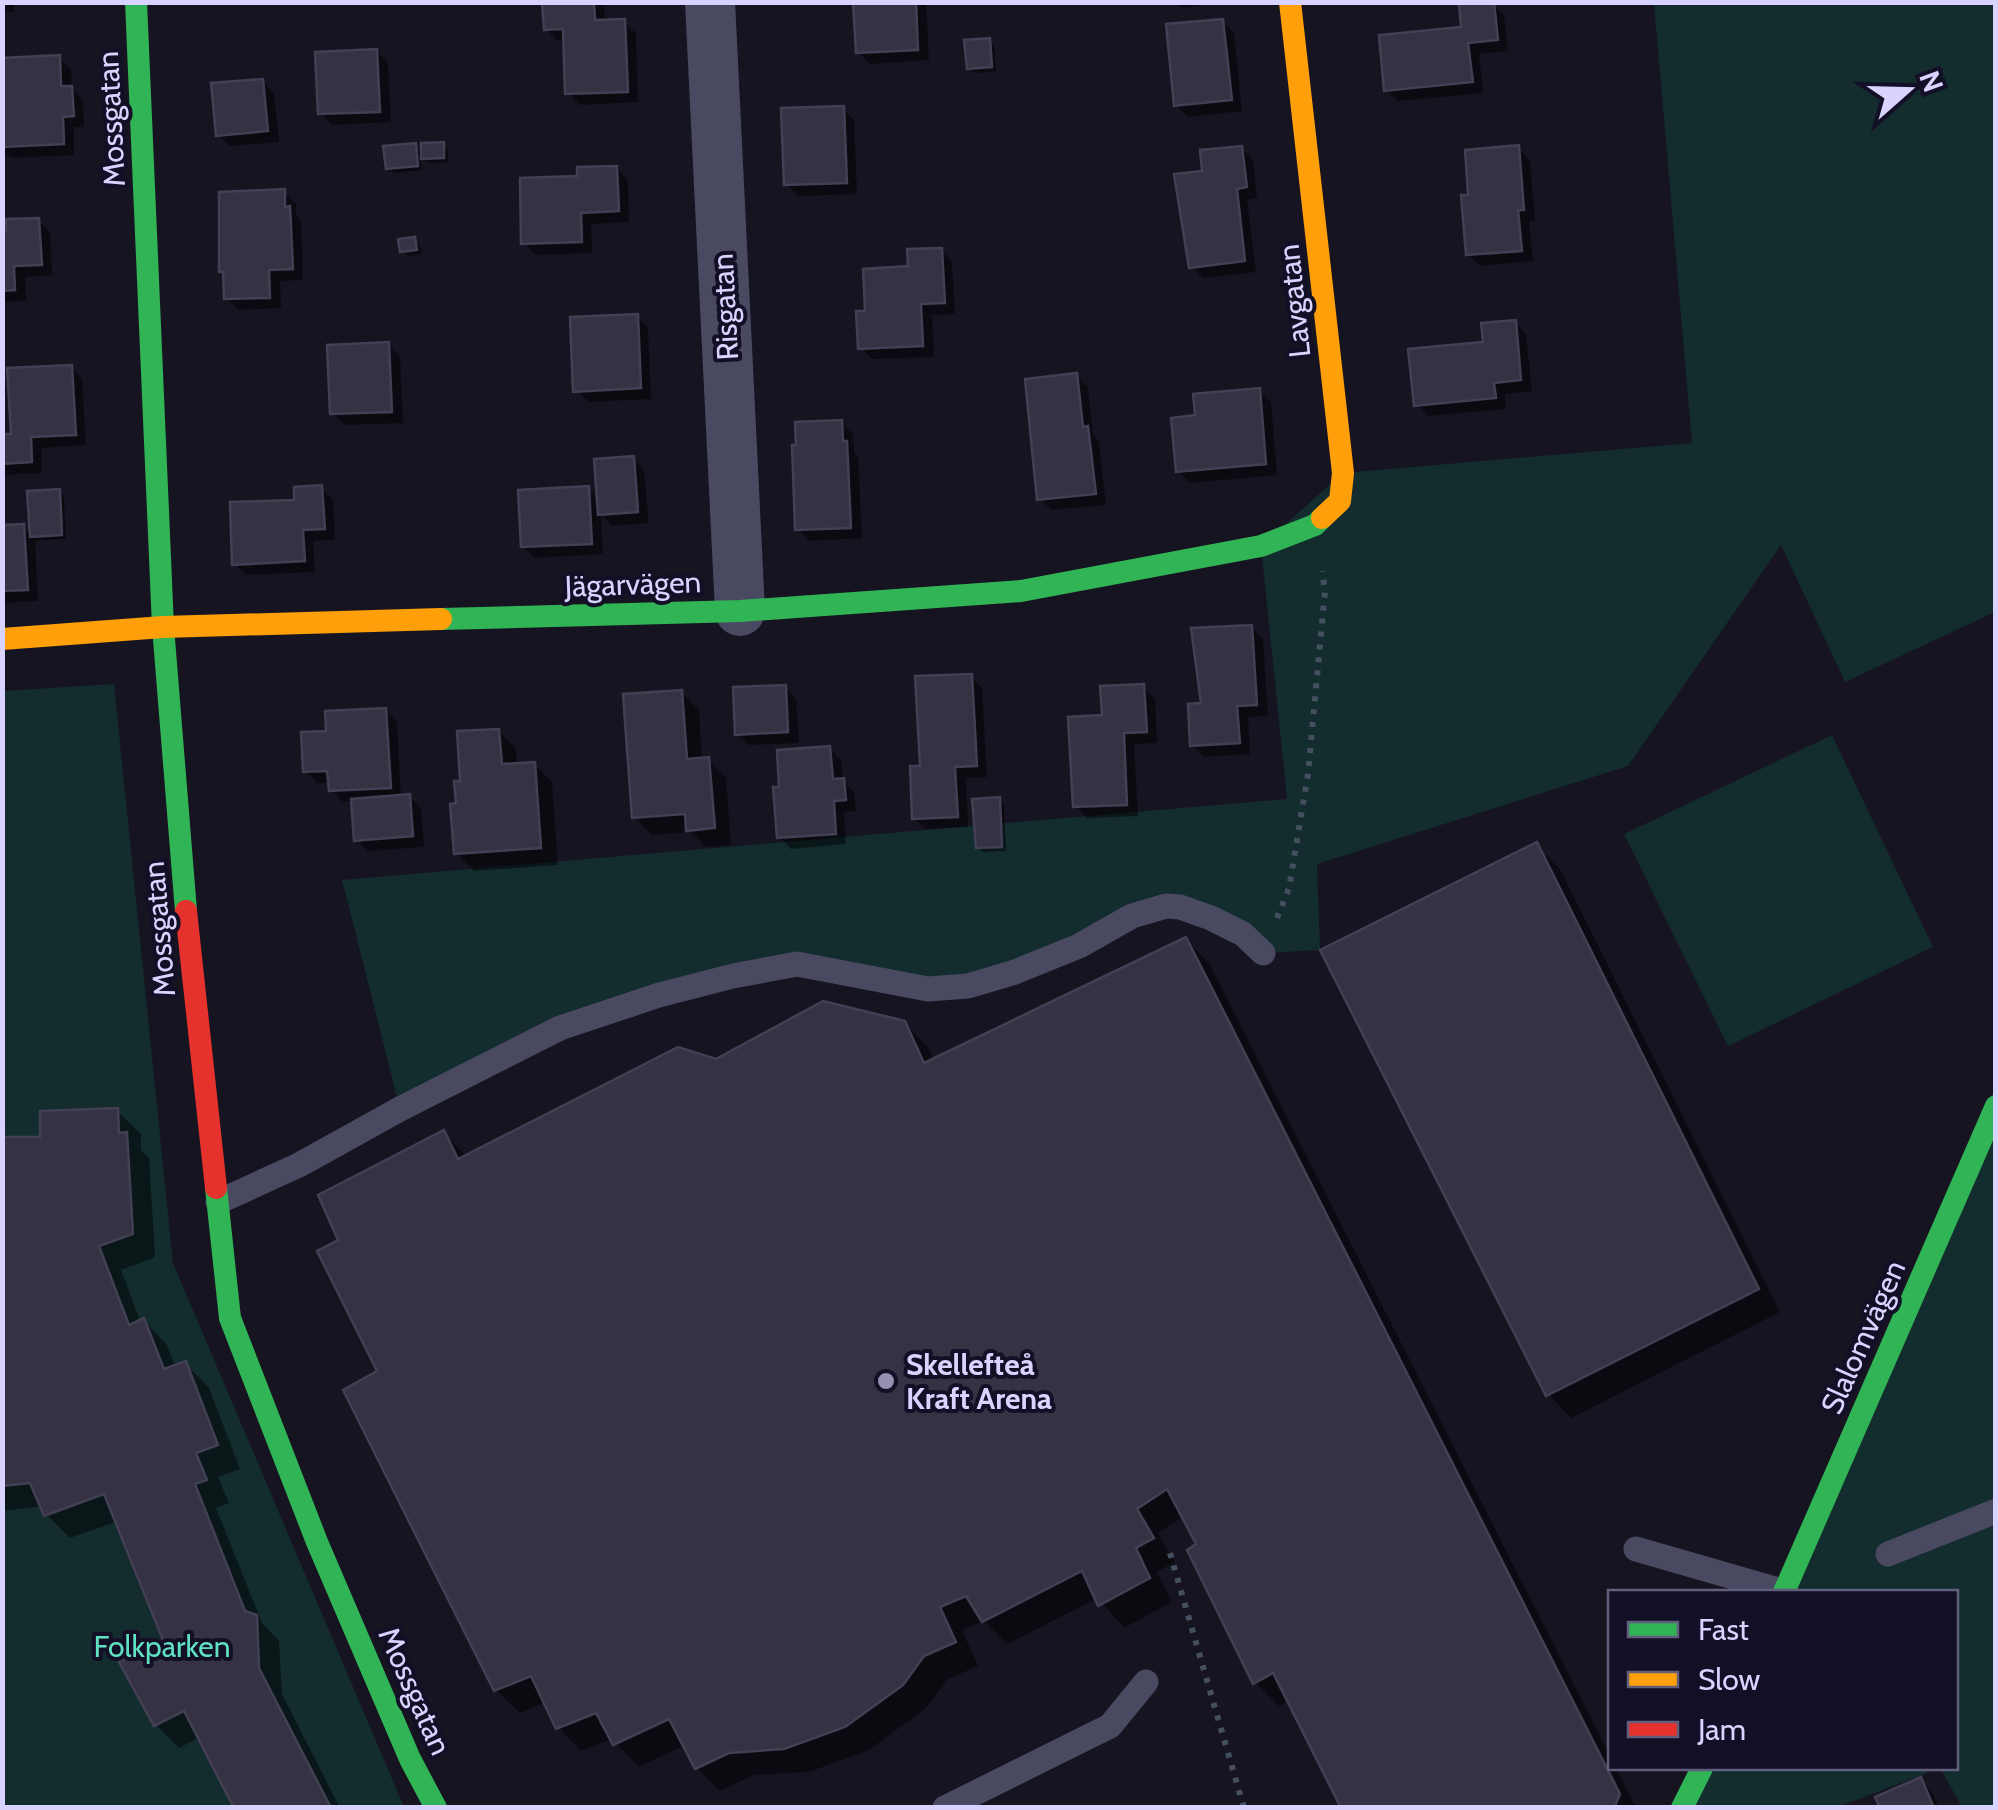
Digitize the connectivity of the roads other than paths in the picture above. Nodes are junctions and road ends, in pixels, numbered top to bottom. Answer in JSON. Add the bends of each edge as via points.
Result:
{"nodes":[{"id":1,"x":136,"y":2,"type":"edge"},
{"id":2,"x":710,"y":2,"type":"edge"},
{"id":3,"x":1290,"y":2,"type":"edge"},
{"id":4,"x":1261,"y":546,"type":"joint"},
{"id":5,"x":740,"y":611,"type":"junction"},
{"id":6,"x":164,"y":627,"type":"junction"},
{"id":7,"x":2,"y":639,"type":"edge"},
{"id":8,"x":1264,"y":953,"type":"road end"},
{"id":9,"x":1996,"y":1106,"type":"edge"},
{"id":10,"x":218,"y":1202,"type":"junction"},
{"id":11,"x":1996,"y":1511,"type":"edge"},
{"id":12,"x":1636,"y":1549,"type":"dead end"},
{"id":13,"x":1888,"y":1554,"type":"dead end"},
{"id":14,"x":1777,"y":1590,"type":"edge"},
{"id":15,"x":1785,"y":1590,"type":"edge"},
{"id":16,"x":1146,"y":1682,"type":"dead end"},
{"id":17,"x":1701,"y":1770,"type":"edge"},
{"id":18,"x":436,"y":1808,"type":"edge"},
{"id":19,"x":945,"y":1808,"type":"edge"},
{"id":20,"x":1682,"y":1808,"type":"edge"}],
"edges":[{"from":1,"to":6,"type":"street","name":"Mossgatan"},
{"from":2,"to":5,"type":"street","name":"Risgatan"},
{"from":3,"to":4,"type":"street","name":"Lavgatan","via":[[1343,473],[1340,501],[1315,525]]},
{"from":4,"to":5,"type":"street","name":"Jägarvägen","via":[[1021,591]]},
{"from":5,"to":6,"type":"street","name":"Jägarvägen"},
{"from":6,"to":7,"type":"street","name":"Jägarvägen"},
{"from":6,"to":10,"type":"street","name":"Mossgatan"},
{"from":8,"to":10,"type":"lane","via":[[1211,918],[1166,906],[968,986],[928,989],[798,964],[733,976],[560,1028]]},
{"from":9,"to":15,"type":"street","name":"Slalomvägen"},
{"from":10,"to":18,"type":"street","name":"Mossgatan","via":[[230,1318],[317,1542]]},
{"from":11,"to":13,"type":"lane"},
{"from":12,"to":14,"type":"lane"},
{"from":16,"to":19,"type":"lane","via":[[1110,1726]]},
{"from":17,"to":20,"type":"street"}]}
